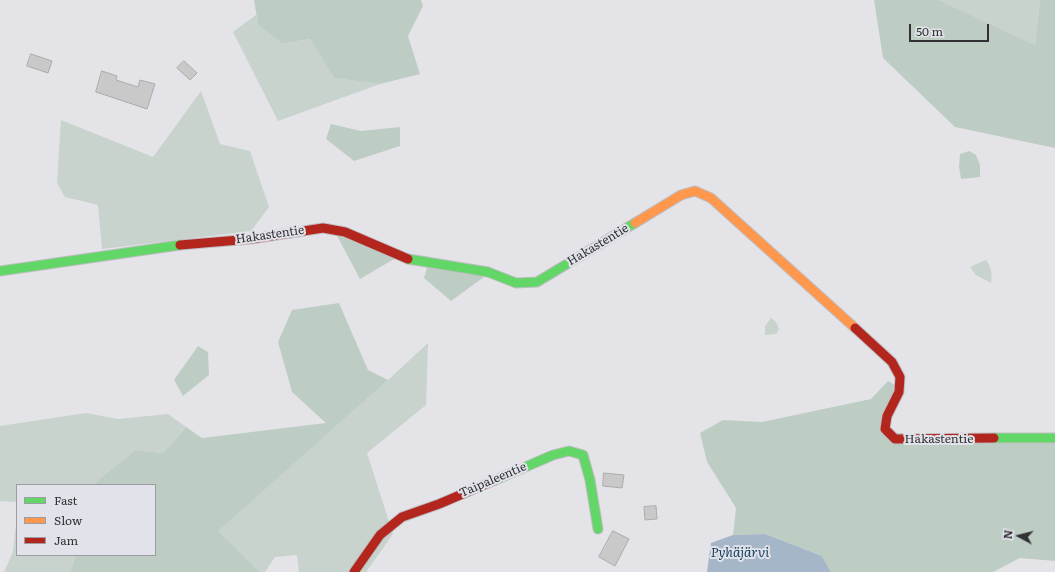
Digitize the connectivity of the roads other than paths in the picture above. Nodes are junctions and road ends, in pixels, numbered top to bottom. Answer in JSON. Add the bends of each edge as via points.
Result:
{"nodes":[{"id":1,"x":0,"y":271,"type":"edge"},
{"id":2,"x":1055,"y":438,"type":"edge"},
{"id":3,"x":598,"y":529,"type":"dead end"},
{"id":4,"x":354,"y":572,"type":"edge"}],
"edges":[{"from":1,"to":2,"type":"street","name":"Hakastentie","via":[[323,228],[345,232],[404,259],[488,272],[516,283],[537,282],[681,195],[695,191],[711,198],[892,362],[900,377],[899,392],[887,416],[885,429],[895,439]]},
{"from":3,"to":4,"type":"street","name":"Taipaleentie","via":[[583,455],[569,451],[552,455],[439,504],[402,517],[380,535]]}]}
